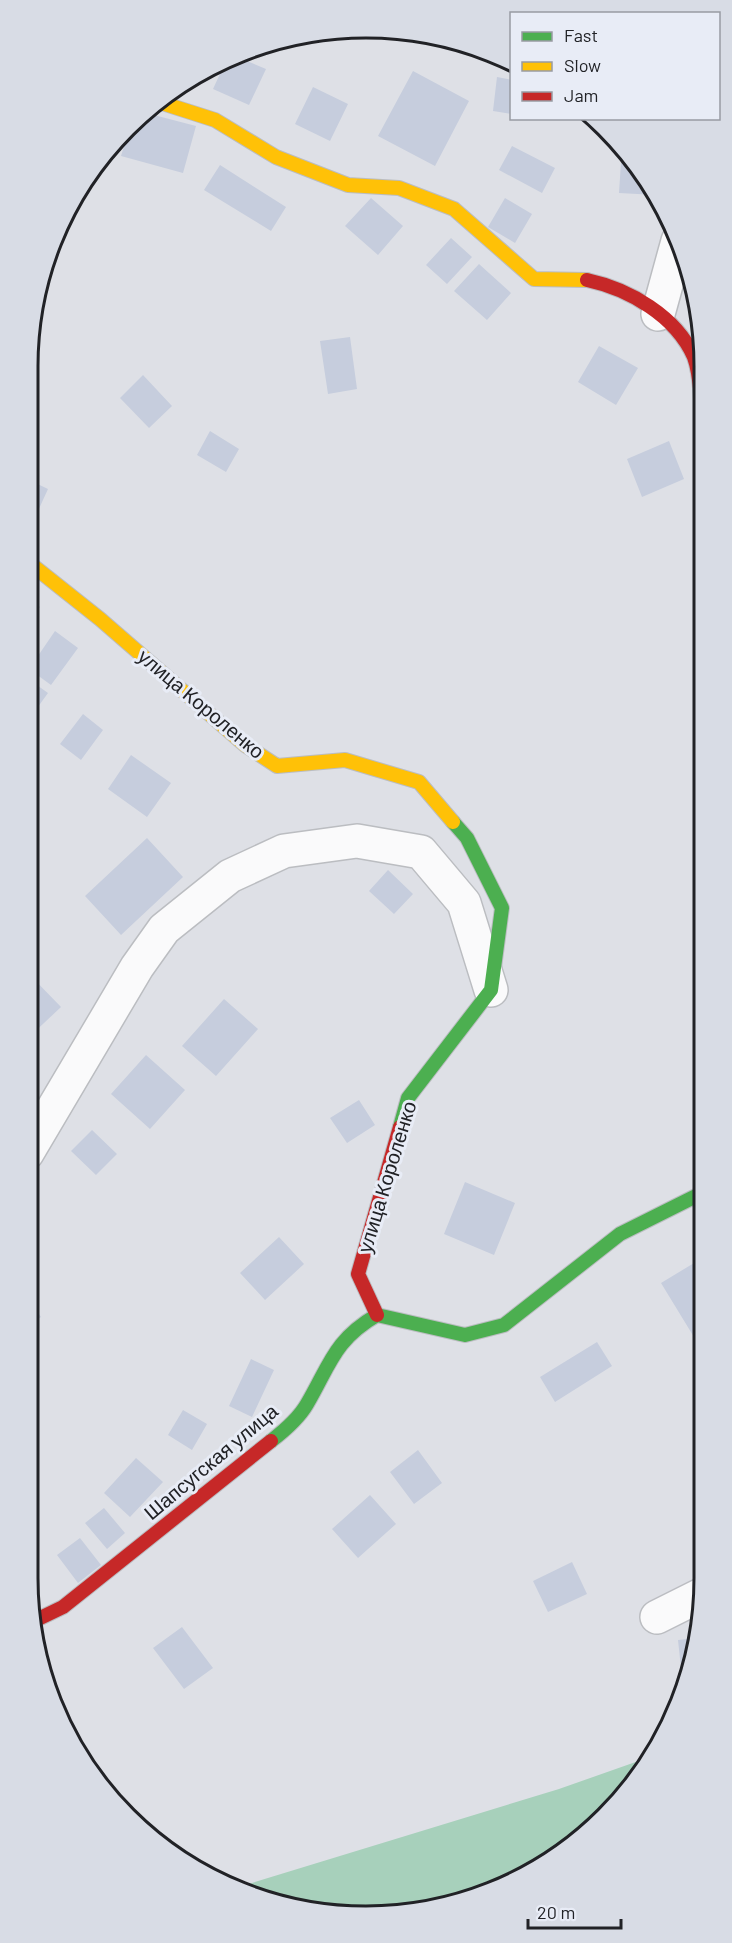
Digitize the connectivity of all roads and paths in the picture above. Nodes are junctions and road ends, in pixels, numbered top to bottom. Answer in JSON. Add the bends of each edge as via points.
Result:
{"nodes":[{"id":1,"x":167,"y":105,"type":"edge"},
{"id":2,"x":675,"y":254,"type":"edge"},
{"id":3,"x":658,"y":314,"type":"junction"},
{"id":4,"x":694,"y":358,"type":"edge"},
{"id":5,"x":38,"y":570,"type":"edge"},
{"id":6,"x":491,"y":990,"type":"junction"},
{"id":7,"x":38,"y":1134,"type":"edge"},
{"id":8,"x":694,"y":1197,"type":"edge"},
{"id":9,"x":377,"y":1315,"type":"junction"},
{"id":10,"x":694,"y":1599,"type":"edge"},
{"id":11,"x":657,"y":1617,"type":"dead end"},
{"id":12,"x":40,"y":1618,"type":"edge"}],
"edges":[{"from":1,"to":3,"type":"street","via":[[215,120],[276,157],[348,185],[399,188],[454,209],[534,279],[580,279],[626,291]]},
{"from":2,"to":3,"type":"street"},
{"from":3,"to":4,"type":"street"},
{"from":5,"to":6,"type":"street","name":"улица Короленко","via":[[245,745],[277,766],[345,760],[419,783],[467,838],[502,908]]},
{"from":6,"to":7,"type":"street","via":[[464,903],[422,852],[357,841],[284,851],[230,876],[164,929],[137,967]]},
{"from":6,"to":9,"type":"street","name":"улица Короленко","via":[[408,1098],[358,1274]]},
{"from":8,"to":9,"type":"street","via":[[620,1234],[504,1325],[465,1335]]},
{"from":9,"to":12,"type":"street","name":"Шапсугская улица","via":[[358,1326],[328,1362],[306,1406],[280,1434],[63,1607]]},
{"from":10,"to":11,"type":"street"}]}
